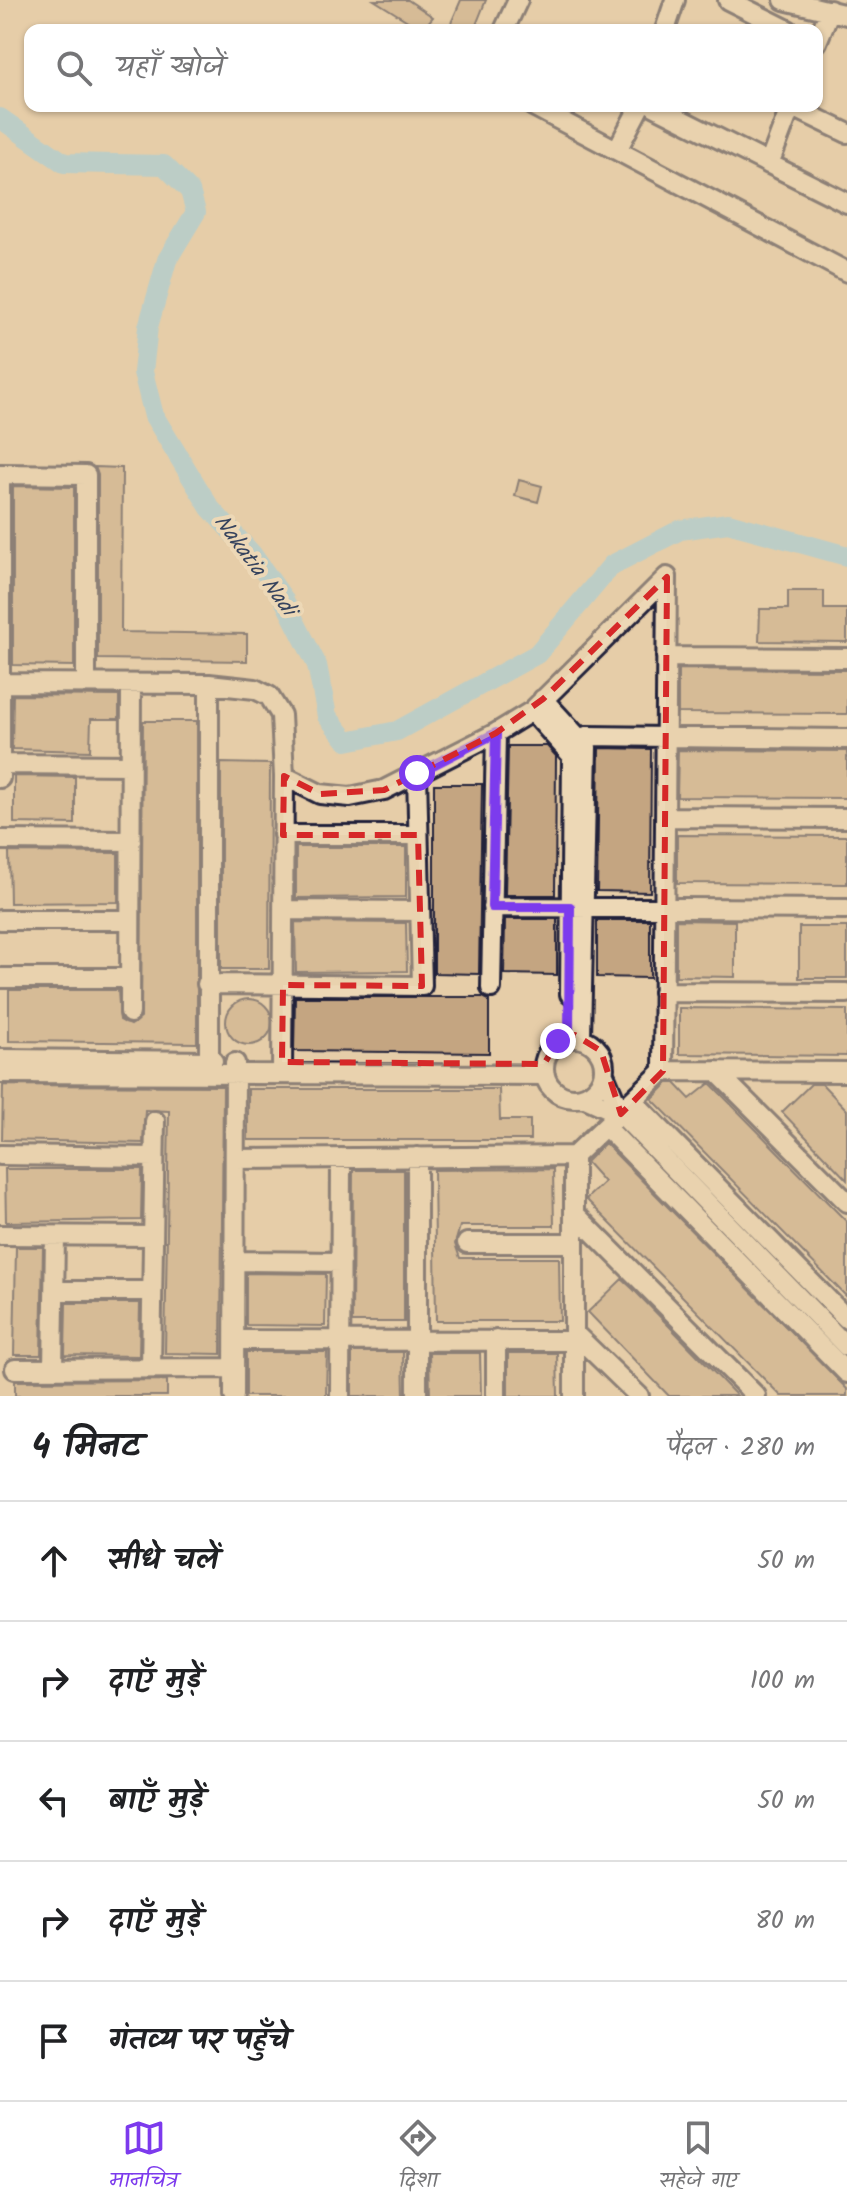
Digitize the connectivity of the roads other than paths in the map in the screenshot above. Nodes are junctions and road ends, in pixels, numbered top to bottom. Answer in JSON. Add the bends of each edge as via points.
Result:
{"nodes":[{"id":1,"x":518,"y":0,"type":"edge"},
{"id":2,"x":675,"y":0,"type":"edge"},
{"id":3,"x":728,"y":0,"type":"edge"},
{"id":4,"x":784,"y":0,"type":"edge"},
{"id":5,"x":839,"y":13,"type":"edge"},
{"id":6,"x":507,"y":24,"type":"edge"},
{"id":7,"x":667,"y":24,"type":"edge"},
{"id":8,"x":776,"y":24,"type":"edge"},
{"id":9,"x":823,"y":34,"type":"edge"},
{"id":10,"x":544,"y":112,"type":"edge"},
{"id":11,"x":637,"y":112,"type":"edge"},
{"id":12,"x":666,"y":112,"type":"edge"},
{"id":13,"x":789,"y":112,"type":"edge"},
{"id":14,"x":803,"y":112,"type":"edge"},
{"id":15,"x":847,"y":133,"type":"edge"},
{"id":16,"x":617,"y":150,"type":"junction"},
{"id":17,"x":769,"y":164,"type":"junction"},
{"id":18,"x":847,"y":203,"type":"edge"},
{"id":19,"x":847,"y":272,"type":"edge"},
{"id":20,"x":0,"y":474,"type":"edge"},
{"id":21,"x":666,"y":657,"type":"junction"},
{"id":22,"x":847,"y":658,"type":"edge"},
{"id":23,"x":1,"y":683,"type":"edge"},
{"id":24,"x":86,"y":683,"type":"junction"},
{"id":25,"x":131,"y":684,"type":"junction"},
{"id":26,"x":209,"y":684,"type":"junction"},
{"id":27,"x":538,"y":705,"type":"junction"},
{"id":28,"x":496,"y":733,"type":"junction"},
{"id":29,"x":665,"y":737,"type":"junction"},
{"id":30,"x":847,"y":739,"type":"edge"},
{"id":31,"x":571,"y":742,"type":"junction"},
{"id":32,"x":0,"y":764,"type":"edge"},
{"id":33,"x":131,"y":765,"type":"junction"},
{"id":34,"x":417,"y":773,"type":"junction"},
{"id":35,"x":284,"y":776,"type":"junction"},
{"id":36,"x":0,"y":778,"type":"edge"},
{"id":37,"x":665,"y":817,"type":"junction"},
{"id":38,"x":847,"y":818,"type":"edge"},
{"id":39,"x":283,"y":835,"type":"junction"},
{"id":40,"x":418,"y":835,"type":"junction"},
{"id":41,"x":0,"y":840,"type":"edge"},
{"id":42,"x":131,"y":841,"type":"junction"},
{"id":43,"x":492,"y":907,"type":"junction"},
{"id":44,"x":577,"y":907,"type":"junction"},
{"id":45,"x":664,"y":907,"type":"junction"},
{"id":46,"x":847,"y":909,"type":"edge"},
{"id":47,"x":283,"y":910,"type":"junction"},
{"id":48,"x":420,"y":911,"type":"junction"},
{"id":49,"x":0,"y":920,"type":"edge"},
{"id":50,"x":130,"y":920,"type":"junction"},
{"id":51,"x":0,"y":978,"type":"edge"},
{"id":52,"x":130,"y":978,"type":"junction"},
{"id":53,"x":207,"y":984,"type":"junction"},
{"id":54,"x":283,"y":985,"type":"junction"},
{"id":55,"x":491,"y":988,"type":"dead end"},
{"id":56,"x":663,"y":992,"type":"junction"},
{"id":57,"x":847,"y":993,"type":"edge"},
{"id":58,"x":130,"y":1013,"type":"dead end"},
{"id":59,"x":575,"y":1037,"type":"junction"},
{"id":60,"x":0,"y":1059,"type":"edge"},
{"id":61,"x":209,"y":1061,"type":"junction"},
{"id":62,"x":236,"y":1068,"type":"junction"},
{"id":63,"x":282,"y":1068,"type":"junction"},
{"id":64,"x":545,"y":1069,"type":"junction"},
{"id":65,"x":663,"y":1071,"type":"junction"},
{"id":66,"x":716,"y":1071,"type":"junction"},
{"id":67,"x":839,"y":1072,"type":"edge"},
{"id":68,"x":0,"y":1073,"type":"edge"},
{"id":69,"x":604,"y":1074,"type":"junction"},
{"id":70,"x":847,"y":1089,"type":"edge"},
{"id":71,"x":583,"y":1097,"type":"junction"},
{"id":72,"x":627,"y":1108,"type":"junction"},
{"id":73,"x":155,"y":1121,"type":"dead end"},
{"id":74,"x":606,"y":1127,"type":"junction"},
{"id":75,"x":0,"y":1155,"type":"edge"},
{"id":76,"x":574,"y":1156,"type":"junction"},
{"id":77,"x":154,"y":1157,"type":"junction"},
{"id":78,"x":417,"y":1157,"type":"junction"},
{"id":79,"x":341,"y":1158,"type":"junction"},
{"id":80,"x":235,"y":1159,"type":"junction"},
{"id":81,"x":847,"y":1202,"type":"edge"},
{"id":82,"x":574,"y":1213,"type":"junction"},
{"id":83,"x":0,"y":1235,"type":"edge"},
{"id":84,"x":55,"y":1236,"type":"junction"},
{"id":85,"x":153,"y":1236,"type":"junction"},
{"id":86,"x":467,"y":1243,"type":"dead end"},
{"id":87,"x":574,"y":1243,"type":"junction"},
{"id":88,"x":235,"y":1261,"type":"junction"},
{"id":89,"x":341,"y":1262,"type":"junction"},
{"id":90,"x":55,"y":1291,"type":"junction"},
{"id":91,"x":152,"y":1291,"type":"junction"},
{"id":92,"x":847,"y":1319,"type":"edge"},
{"id":93,"x":574,"y":1337,"type":"junction"},
{"id":94,"x":235,"y":1340,"type":"junction"},
{"id":95,"x":340,"y":1340,"type":"junction"},
{"id":96,"x":417,"y":1340,"type":"junction"},
{"id":97,"x":496,"y":1340,"type":"junction"},
{"id":98,"x":847,"y":1347,"type":"edge"},
{"id":99,"x":151,"y":1368,"type":"junction"},
{"id":100,"x":234,"y":1368,"type":"junction"},
{"id":101,"x":15,"y":1369,"type":"dead end"},
{"id":102,"x":53,"y":1369,"type":"junction"},
{"id":103,"x":847,"y":1373,"type":"edge"},
{"id":104,"x":234,"y":1396,"type":"edge"},
{"id":105,"x":340,"y":1396,"type":"edge"},
{"id":106,"x":417,"y":1396,"type":"edge"},
{"id":107,"x":496,"y":1396,"type":"edge"},
{"id":108,"x":574,"y":1396,"type":"edge"},
{"id":109,"x":639,"y":1396,"type":"edge"},
{"id":110,"x":756,"y":1396,"type":"edge"}],
"edges":[{"from":1,"to":6,"type":"street"},
{"from":2,"to":7,"type":"street"},
{"from":3,"to":8,"type":"street"},
{"from":4,"to":5,"type":"street"},
{"from":5,"to":9,"type":"street"},
{"from":10,"to":16,"type":"street"},
{"from":11,"to":16,"type":"street"},
{"from":12,"to":17,"type":"street"},
{"from":13,"to":17,"type":"street"},
{"from":14,"to":15,"type":"street"},
{"from":16,"to":19,"type":"street"},
{"from":17,"to":18,"type":"street"},
{"from":20,"to":23,"type":"street"},
{"from":20,"to":24,"type":"street","via":[[86,475]]},
{"from":21,"to":22,"type":"street"},
{"from":21,"to":27,"type":"street","via":[[667,577]]},
{"from":21,"to":29,"type":"street"},
{"from":23,"to":24,"type":"street"},
{"from":23,"to":32,"type":"street"},
{"from":24,"to":25,"type":"street"},
{"from":25,"to":26,"type":"street"},
{"from":25,"to":33,"type":"street"},
{"from":26,"to":35,"type":"street","via":[[255,689],[269,696],[281,715]]},
{"from":26,"to":53,"type":"street"},
{"from":27,"to":28,"type":"street"},
{"from":27,"to":31,"type":"street"},
{"from":28,"to":34,"type":"street"},
{"from":28,"to":43,"type":"street"},
{"from":29,"to":30,"type":"street"},
{"from":29,"to":31,"type":"street"},
{"from":29,"to":37,"type":"street"},
{"from":31,"to":44,"type":"street","via":[[587,747]]},
{"from":32,"to":33,"type":"street"},
{"from":32,"to":36,"type":"street"},
{"from":33,"to":42,"type":"street"},
{"from":34,"to":35,"type":"street","via":[[384,790],[350,797],[320,794]]},
{"from":34,"to":40,"type":"street"},
{"from":35,"to":39,"type":"street"},
{"from":37,"to":38,"type":"street"},
{"from":37,"to":45,"type":"street"},
{"from":39,"to":40,"type":"street"},
{"from":39,"to":47,"type":"street"},
{"from":40,"to":48,"type":"street"},
{"from":41,"to":42,"type":"street"},
{"from":42,"to":50,"type":"street"},
{"from":43,"to":44,"type":"street"},
{"from":43,"to":55,"type":"street"},
{"from":44,"to":45,"type":"street"},
{"from":44,"to":59,"type":"street"},
{"from":45,"to":46,"type":"street"},
{"from":45,"to":56,"type":"street"},
{"from":47,"to":48,"type":"street"},
{"from":47,"to":54,"type":"street"},
{"from":48,"to":54,"type":"street","via":[[422,986]]},
{"from":49,"to":50,"type":"street"},
{"from":50,"to":52,"type":"street"},
{"from":51,"to":52,"type":"street"},
{"from":52,"to":58,"type":"street"},
{"from":53,"to":54,"type":"street"},
{"from":53,"to":61,"type":"street"},
{"from":54,"to":63,"type":"street"},
{"from":56,"to":57,"type":"street"},
{"from":56,"to":65,"type":"street"},
{"from":59,"to":64,"type":"street","via":[[549,1050]]},
{"from":59,"to":69,"type":"street","via":[[601,1051]]},
{"from":60,"to":61,"type":"street"},
{"from":61,"to":62,"type":"street"},
{"from":62,"to":63,"type":"street"},
{"from":62,"to":68,"type":"street"},
{"from":62,"to":80,"type":"street"},
{"from":63,"to":64,"type":"street"},
{"from":64,"to":71,"type":"street","via":[[557,1093]]},
{"from":65,"to":66,"type":"street"},
{"from":65,"to":72,"type":"street"},
{"from":66,"to":67,"type":"street"},
{"from":66,"to":81,"type":"street"},
{"from":67,"to":70,"type":"street"},
{"from":69,"to":71,"type":"street","via":[[600,1086]]},
{"from":69,"to":72,"type":"street"},
{"from":71,"to":72,"type":"street"},
{"from":72,"to":74,"type":"street"},
{"from":72,"to":92,"type":"street"},
{"from":72,"to":98,"type":"street"},
{"from":73,"to":77,"type":"street"},
{"from":74,"to":76,"type":"street"},
{"from":74,"to":103,"type":"street"},
{"from":75,"to":77,"type":"street"},
{"from":76,"to":78,"type":"street"},
{"from":76,"to":82,"type":"street"},
{"from":77,"to":85,"type":"street"},
{"from":78,"to":79,"type":"street"},
{"from":78,"to":96,"type":"street"},
{"from":79,"to":80,"type":"street"},
{"from":79,"to":89,"type":"street"},
{"from":80,"to":88,"type":"street"},
{"from":82,"to":87,"type":"street"},
{"from":82,"to":110,"type":"street"},
{"from":83,"to":84,"type":"street"},
{"from":84,"to":85,"type":"street"},
{"from":84,"to":90,"type":"street"},
{"from":85,"to":91,"type":"street"},
{"from":86,"to":87,"type":"street"},
{"from":87,"to":93,"type":"street"},
{"from":88,"to":89,"type":"street"},
{"from":88,"to":94,"type":"street"},
{"from":89,"to":95,"type":"street"},
{"from":90,"to":91,"type":"street"},
{"from":90,"to":102,"type":"street"},
{"from":91,"to":99,"type":"street"},
{"from":93,"to":97,"type":"street"},
{"from":93,"to":108,"type":"street"},
{"from":93,"to":109,"type":"street"},
{"from":94,"to":95,"type":"street"},
{"from":94,"to":100,"type":"street"},
{"from":95,"to":96,"type":"street"},
{"from":95,"to":105,"type":"street"},
{"from":96,"to":97,"type":"street"},
{"from":96,"to":106,"type":"street"},
{"from":97,"to":107,"type":"street"},
{"from":99,"to":100,"type":"street"},
{"from":99,"to":102,"type":"street"},
{"from":100,"to":104,"type":"street"},
{"from":101,"to":102,"type":"street"}]}
